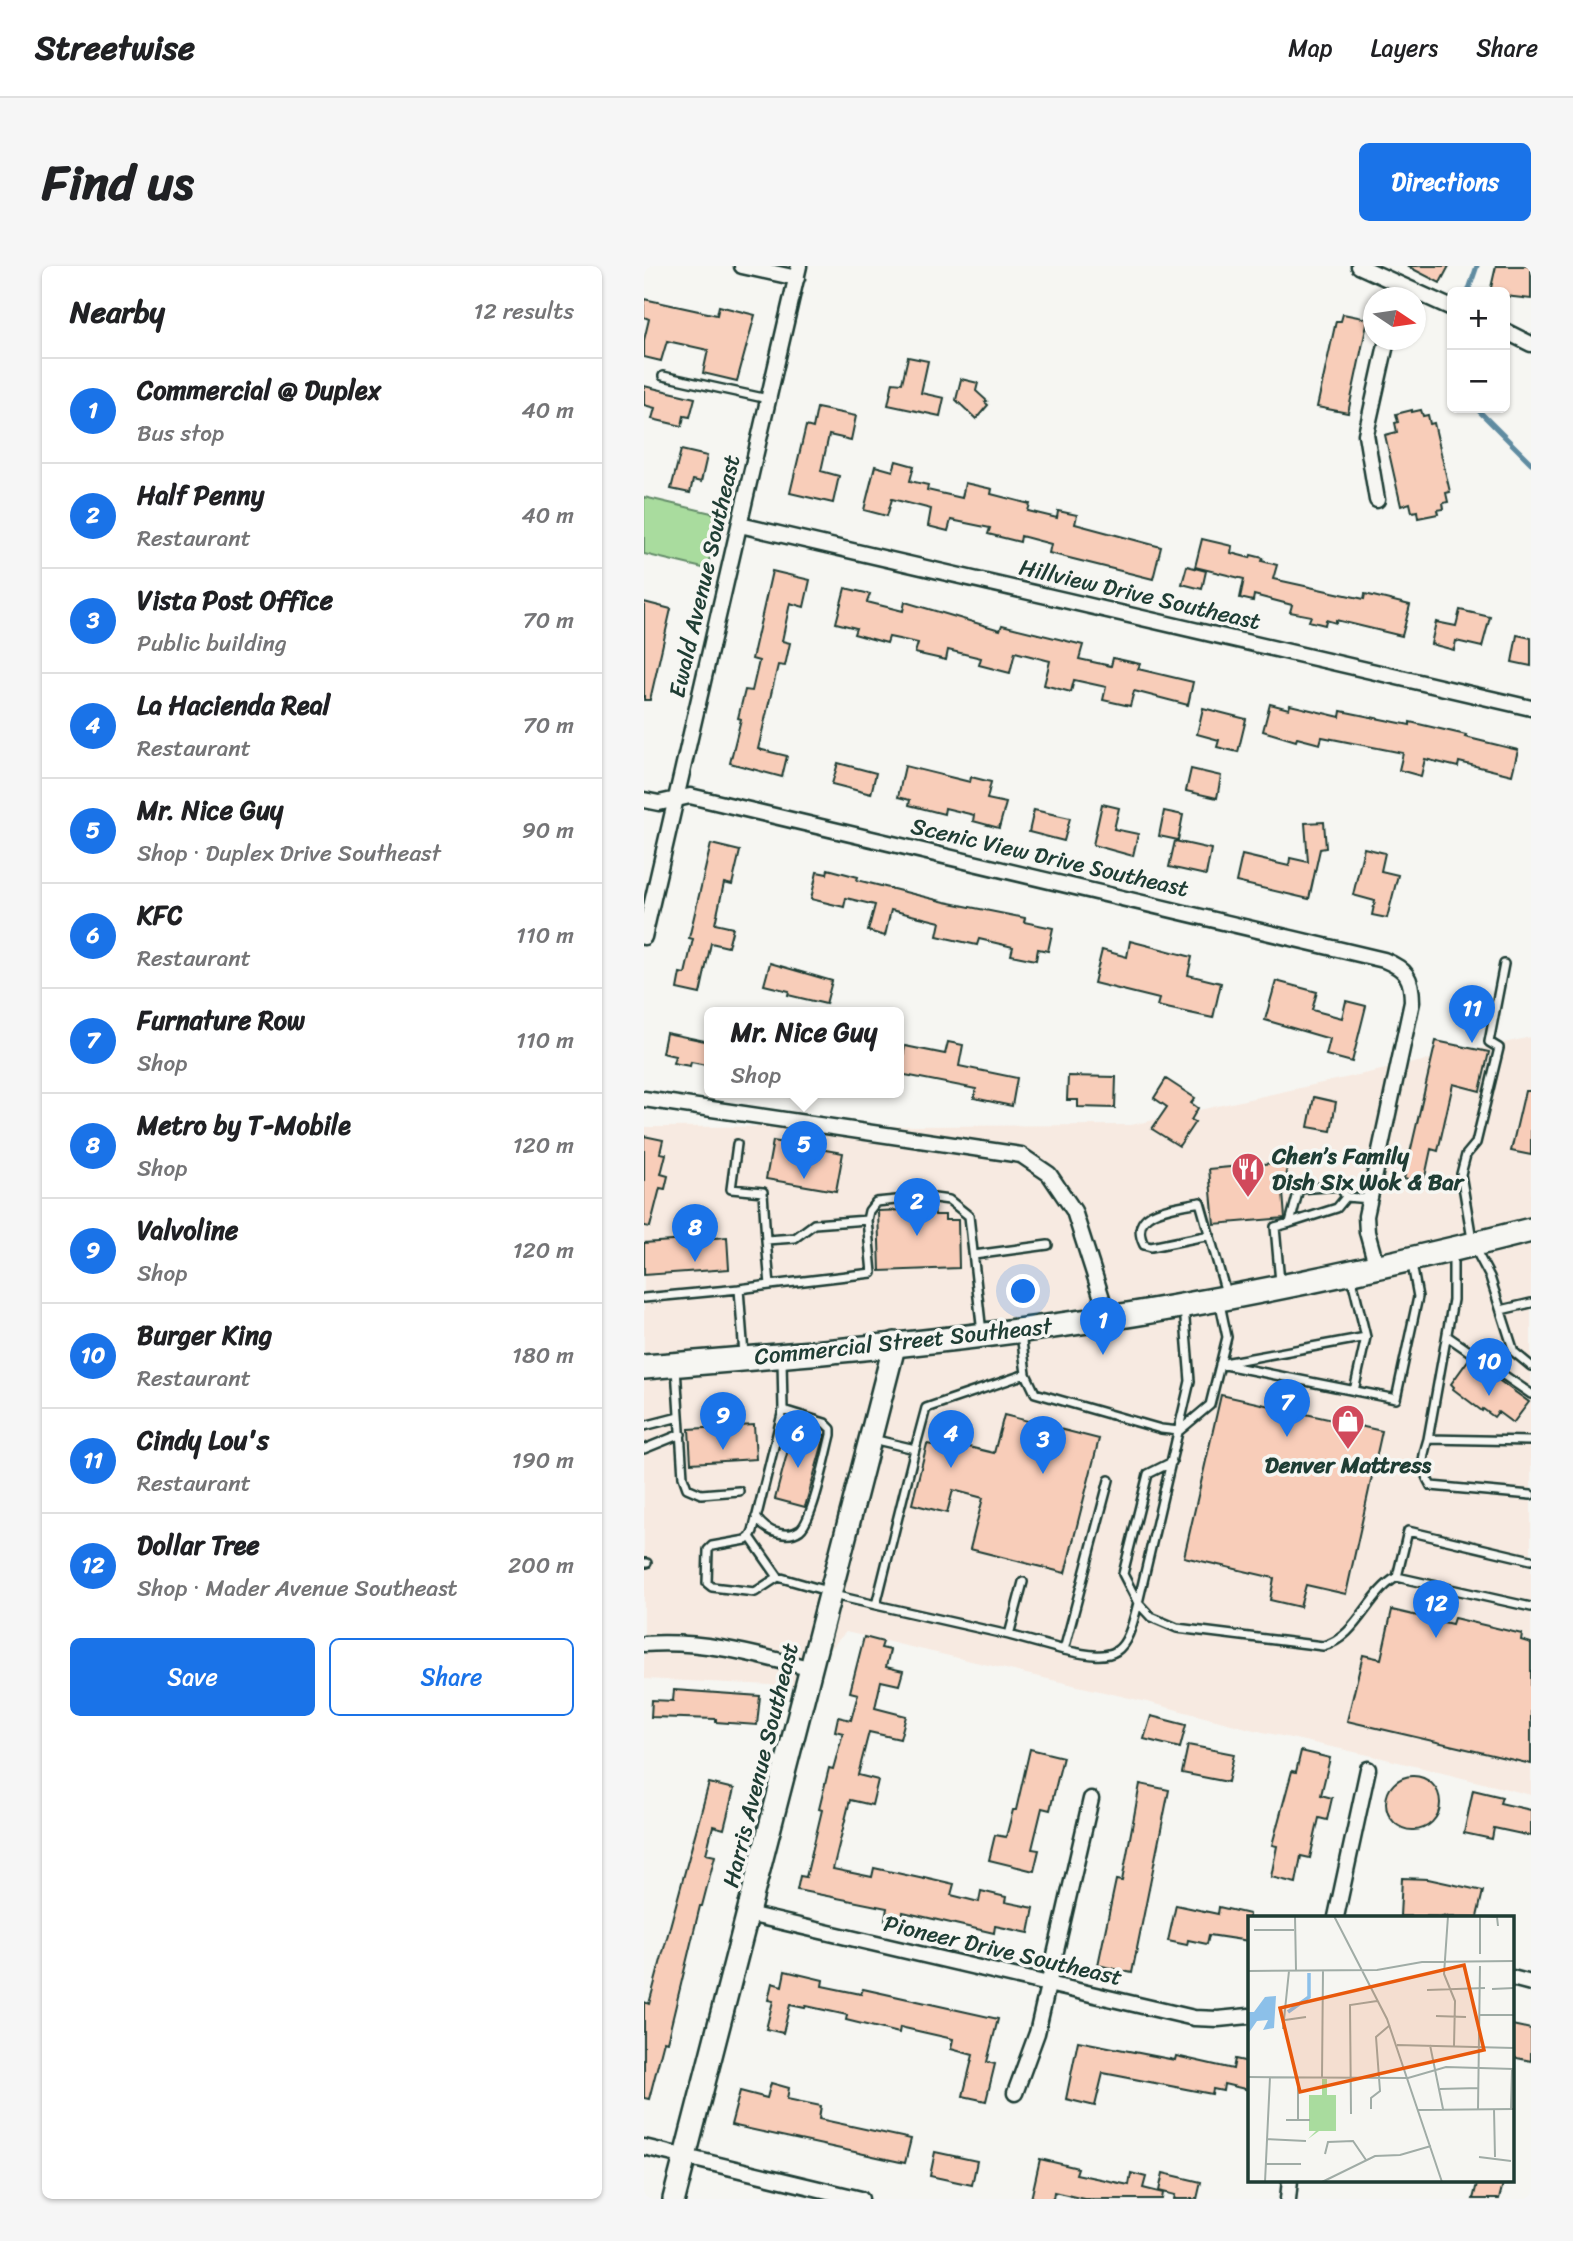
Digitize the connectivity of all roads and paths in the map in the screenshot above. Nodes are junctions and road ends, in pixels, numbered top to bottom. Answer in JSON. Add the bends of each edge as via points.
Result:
{"nodes":[{"id":1,"x":743,"y":266,"type":"edge"},
{"id":2,"x":1359,"y":266,"type":"edge"},
{"id":3,"x":798,"y":272,"type":"edge"},
{"id":4,"x":1392,"y":287,"type":"edge"},
{"id":5,"x":1426,"y":300,"type":"edge"},
{"id":6,"x":1447,"y":306,"type":"edge"},
{"id":7,"x":1510,"y":334,"type":"edge"},
{"id":8,"x":1531,"y":344,"type":"edge"},
{"id":9,"x":1385,"y":350,"type":"edge"},
{"id":10,"x":663,"y":376,"type":"dead end"},
{"id":11,"x":769,"y":400,"type":"junction"},
{"id":12,"x":1377,"y":500,"type":"dead end"},
{"id":13,"x":740,"y":525,"type":"junction"},
{"id":14,"x":1531,"y":708,"type":"edge"},
{"id":15,"x":676,"y":799,"type":"junction"},
{"id":16,"x":644,"y":800,"type":"edge"},
{"id":17,"x":644,"y":937,"type":"edge"},
{"id":18,"x":1504,"y":964,"type":"dead end"},
{"id":19,"x":644,"y":1099,"type":"edge"},
{"id":20,"x":737,"y":1144,"type":"dead end"},
{"id":21,"x":1346,"y":1197,"type":"junction"},
{"id":22,"x":1370,"y":1199,"type":"junction"},
{"id":23,"x":867,"y":1220,"type":"junction"},
{"id":24,"x":1290,"y":1223,"type":"junction"},
{"id":25,"x":1531,"y":1230,"type":"edge"},
{"id":26,"x":1210,"y":1236,"type":"junction"},
{"id":27,"x":766,"y":1240,"type":"junction"},
{"id":28,"x":1048,"y":1245,"type":"dead end"},
{"id":29,"x":1463,"y":1247,"type":"junction"},
{"id":30,"x":974,"y":1255,"type":"junction"},
{"id":31,"x":1411,"y":1260,"type":"junction"},
{"id":32,"x":1377,"y":1268,"type":"junction"},
{"id":33,"x":1351,"y":1273,"type":"junction"},
{"id":34,"x":770,"y":1285,"type":"junction"},
{"id":35,"x":1280,"y":1286,"type":"junction"},
{"id":36,"x":739,"y":1289,"type":"junction"},
{"id":37,"x":1223,"y":1297,"type":"junction"},
{"id":38,"x":644,"y":1298,"type":"edge"},
{"id":39,"x":1531,"y":1303,"type":"edge"},
{"id":40,"x":1184,"y":1305,"type":"junction"},
{"id":41,"x":1500,"y":1310,"type":"junction"},
{"id":42,"x":1108,"y":1317,"type":"junction"},
{"id":43,"x":1020,"y":1329,"type":"junction"},
{"id":44,"x":982,"y":1334,"type":"junction"},
{"id":45,"x":1447,"y":1336,"type":"junction"},
{"id":46,"x":1366,"y":1337,"type":"junction"},
{"id":47,"x":895,"y":1343,"type":"junction"},
{"id":48,"x":782,"y":1355,"type":"junction"},
{"id":49,"x":745,"y":1358,"type":"junction"},
{"id":50,"x":676,"y":1364,"type":"junction"},
{"id":51,"x":1220,"y":1364,"type":"junction"},
{"id":52,"x":1531,"y":1366,"type":"edge"},
{"id":53,"x":644,"y":1367,"type":"edge"},
{"id":54,"x":1026,"y":1374,"type":"junction"},
{"id":55,"x":1354,"y":1391,"type":"junction"},
{"id":56,"x":1531,"y":1394,"type":"edge"},
{"id":57,"x":783,"y":1410,"type":"junction"},
{"id":58,"x":679,"y":1417,"type":"junction"},
{"id":59,"x":644,"y":1426,"type":"edge"},
{"id":60,"x":1179,"y":1431,"type":"junction"},
{"id":61,"x":681,"y":1434,"type":"junction"},
{"id":62,"x":871,"y":1438,"type":"junction"},
{"id":63,"x":1429,"y":1439,"type":"junction"},
{"id":64,"x":1531,"y":1441,"type":"edge"},
{"id":65,"x":644,"y":1449,"type":"edge"},
{"id":66,"x":915,"y":1449,"type":"junction"},
{"id":67,"x":1172,"y":1462,"type":"junction"},
{"id":68,"x":1110,"y":1480,"type":"dead end"},
{"id":69,"x":739,"y":1491,"type":"dead end"},
{"id":70,"x":1531,"y":1495,"type":"edge"},
{"id":71,"x":757,"y":1517,"type":"junction"},
{"id":72,"x":750,"y":1537,"type":"junction"},
{"id":73,"x":1531,"y":1560,"type":"edge"},
{"id":74,"x":778,"y":1577,"type":"junction"},
{"id":75,"x":1397,"y":1577,"type":"junction"},
{"id":76,"x":1023,"y":1582,"type":"dead end"},
{"id":77,"x":831,"y":1593,"type":"junction"},
{"id":78,"x":1138,"y":1603,"type":"junction"},
{"id":79,"x":876,"y":1605,"type":"junction"},
{"id":80,"x":1531,"y":1607,"type":"edge"},
{"id":81,"x":1009,"y":1635,"type":"junction"},
{"id":82,"x":644,"y":1644,"type":"edge"},
{"id":83,"x":1064,"y":1650,"type":"junction"},
{"id":84,"x":812,"y":1669,"type":"junction"},
{"id":85,"x":1368,"y":1769,"type":"dead end"},
{"id":86,"x":1091,"y":1799,"type":"dead end"},
{"id":87,"x":748,"y":1914,"type":"junction"},
{"id":88,"x":1336,"y":1916,"type":"edge"},
{"id":89,"x":1514,"y":1979,"type":"edge"},
{"id":90,"x":1531,"y":1983,"type":"edge"},
{"id":91,"x":1049,"y":1985,"type":"junction"},
{"id":92,"x":1248,"y":2016,"type":"edge"},
{"id":93,"x":1016,"y":2093,"type":"dead end"},
{"id":94,"x":644,"y":2147,"type":"edge"},
{"id":95,"x":685,"y":2156,"type":"junction"},
{"id":96,"x":674,"y":2199,"type":"edge"},
{"id":97,"x":861,"y":2199,"type":"edge"}],
"edges":[{"from":1,"to":3,"type":"street"},
{"from":2,"to":4,"type":"street"},
{"from":3,"to":11,"type":"street","name":"Ewald Avenue Southeast"},
{"from":5,"to":6,"type":"street"},
{"from":7,"to":8,"type":"street"},
{"from":9,"to":12,"type":"street","via":[[1366,434]]},
{"from":10,"to":11,"type":"lane"},
{"from":11,"to":13,"type":"street","name":"Ewald Avenue Southeast"},
{"from":13,"to":14,"type":"street","name":"Hillview Drive Southeast"},
{"from":13,"to":15,"type":"street","name":"Ewald Avenue Southeast"},
{"from":15,"to":16,"type":"street","name":"Scenic View Drive Southeast"},
{"from":15,"to":17,"type":"street","name":"Ewald Avenue Southeast"},
{"from":15,"to":22,"type":"street","name":"Scenic View Drive Southeast","via":[[690,796],[1400,966],[1412,987],[1412,1002]]},
{"from":18,"to":29,"type":"lane","via":[[1489,1042],[1499,1048],[1476,1143],[1461,1174]]},
{"from":19,"to":42,"type":"street","via":[[1021,1155],[1049,1174],[1074,1211]]},
{"from":20,"to":27,"type":"lane","via":[[731,1189],[764,1192]]},
{"from":21,"to":22,"type":"lane"},
{"from":21,"to":24,"type":"lane","via":[[1336,1208]]},
{"from":21,"to":24,"type":"lane","via":[[1340,1186],[1299,1189]]},
{"from":22,"to":32,"type":"street","via":[[1367,1231]]},
{"from":23,"to":27,"type":"lane","via":[[814,1224],[795,1238]]},
{"from":23,"to":30,"type":"lane","via":[[876,1202],[928,1197],[949,1200],[969,1216]]},
{"from":23,"to":34,"type":"lane","via":[[872,1273]]},
{"from":24,"to":35,"type":"lane","via":[[1275,1227]]},
{"from":25,"to":29,"type":"main road","name":"Commercial Street Southeast"},
{"from":26,"to":26,"type":"lane","via":[[1200,1202],[1149,1214],[1140,1237],[1144,1245],[1152,1247]]},
{"from":26,"to":37,"type":"lane"},
{"from":27,"to":34,"type":"lane"},
{"from":28,"to":30,"type":"lane"},
{"from":29,"to":31,"type":"main road","name":"Commercial Street Southeast"},
{"from":29,"to":41,"type":"lane","via":[[1490,1277]]},
{"from":29,"to":45,"type":"lane"},
{"from":30,"to":44,"type":"lane"},
{"from":31,"to":32,"type":"main road","name":"Commercial Street Southeast"},
{"from":31,"to":55,"type":"lane","via":[[1418,1297],[1396,1399]]},
{"from":32,"to":33,"type":"main road","name":"Commercial Street Southeast"},
{"from":33,"to":35,"type":"main road","name":"Commercial Street Southeast"},
{"from":33,"to":46,"type":"lane"},
{"from":34,"to":36,"type":"lane"},
{"from":35,"to":37,"type":"main road","name":"Commercial Street Southeast"},
{"from":36,"to":38,"type":"lane"},
{"from":36,"to":49,"type":"lane"},
{"from":37,"to":40,"type":"main road","name":"Commercial Street Southeast"},
{"from":37,"to":51,"type":"lane","via":[[1227,1337]]},
{"from":39,"to":41,"type":"lane"},
{"from":40,"to":42,"type":"main road","name":"Commercial Street Southeast"},
{"from":40,"to":60,"type":"lane","via":[[1191,1381]]},
{"from":41,"to":52,"type":"lane","via":[[1514,1352]]},
{"from":42,"to":43,"type":"main road","name":"Commercial Street Southeast"},
{"from":43,"to":44,"type":"main road","name":"Commercial Street Southeast"},
{"from":43,"to":54,"type":"lane"},
{"from":44,"to":47,"type":"main road","name":"Commercial Street Southeast"},
{"from":45,"to":56,"type":"lane"},
{"from":45,"to":63,"type":"lane"},
{"from":46,"to":51,"type":"lane"},
{"from":46,"to":55,"type":"lane"},
{"from":47,"to":48,"type":"main road","name":"Commercial Street Southeast"},
{"from":47,"to":62,"type":"street","name":"Harris Avenue Southeast"},
{"from":48,"to":49,"type":"main road","name":"Commercial Street Southeast"},
{"from":48,"to":57,"type":"lane"},
{"from":49,"to":50,"type":"main road","name":"Commercial Street Southeast"},
{"from":50,"to":53,"type":"main road","name":"Commercial Street Southeast"},
{"from":50,"to":58,"type":"lane"},
{"from":51,"to":55,"type":"lane"},
{"from":51,"to":60,"type":"lane","via":[[1210,1405]]},
{"from":54,"to":60,"type":"lane","via":[[1035,1393]]},
{"from":54,"to":66,"type":"lane","via":[[926,1408]]},
{"from":57,"to":71,"type":"lane"},
{"from":57,"to":71,"type":"lane","via":[[825,1423],[831,1435],[810,1515],[800,1530],[776,1533]]},
{"from":58,"to":59,"type":"lane"},
{"from":58,"to":61,"type":"lane"},
{"from":60,"to":67,"type":"lane"},
{"from":61,"to":65,"type":"lane"},
{"from":61,"to":69,"type":"lane","via":[[687,1488],[701,1494]]},
{"from":62,"to":66,"type":"lane"},
{"from":62,"to":77,"type":"street","name":"Harris Avenue Southeast"},
{"from":63,"to":64,"type":"lane"},
{"from":63,"to":70,"type":"lane","via":[[1422,1457],[1431,1486]]},
{"from":66,"to":79,"type":"lane"},
{"from":67,"to":78,"type":"lane"},
{"from":67,"to":78,"type":"lane","via":[[1148,1474],[1123,1574]]},
{"from":68,"to":83,"type":"lane"},
{"from":71,"to":72,"type":"lane"},
{"from":72,"to":74,"type":"lane"},
{"from":72,"to":74,"type":"lane","via":[[708,1550],[707,1584],[755,1592]]},
{"from":73,"to":75,"type":"lane","via":[[1408,1531]]},
{"from":74,"to":77,"type":"lane"},
{"from":75,"to":78,"type":"lane","via":[[1384,1584],[1339,1641],[1323,1646],[1177,1628],[1152,1617]]},
{"from":75,"to":80,"type":"lane"},
{"from":76,"to":81,"type":"lane"},
{"from":77,"to":79,"type":"lane"},
{"from":77,"to":84,"type":"street","name":"Harris Avenue Southeast"},
{"from":78,"to":83,"type":"lane","via":[[1123,1646],[1102,1656]]},
{"from":79,"to":81,"type":"lane"},
{"from":81,"to":83,"type":"lane"},
{"from":82,"to":84,"type":"street","via":[[686,1642],[722,1647]]},
{"from":84,"to":87,"type":"street","name":"Harris Avenue Southeast"},
{"from":85,"to":88,"type":"street"},
{"from":86,"to":91,"type":"street"},
{"from":87,"to":91,"type":"street","name":"Pioneer Drive Southeast"},
{"from":87,"to":95,"type":"street","name":"Harris Avenue Southeast"},
{"from":89,"to":90,"type":"street"},
{"from":91,"to":92,"type":"street","name":"Pioneer Drive Southeast","via":[[1194,2018]]},
{"from":91,"to":93,"type":"street"},
{"from":94,"to":95,"type":"street"},
{"from":95,"to":96,"type":"street","name":"Harris Avenue Southeast"},
{"from":95,"to":97,"type":"street"}]}
